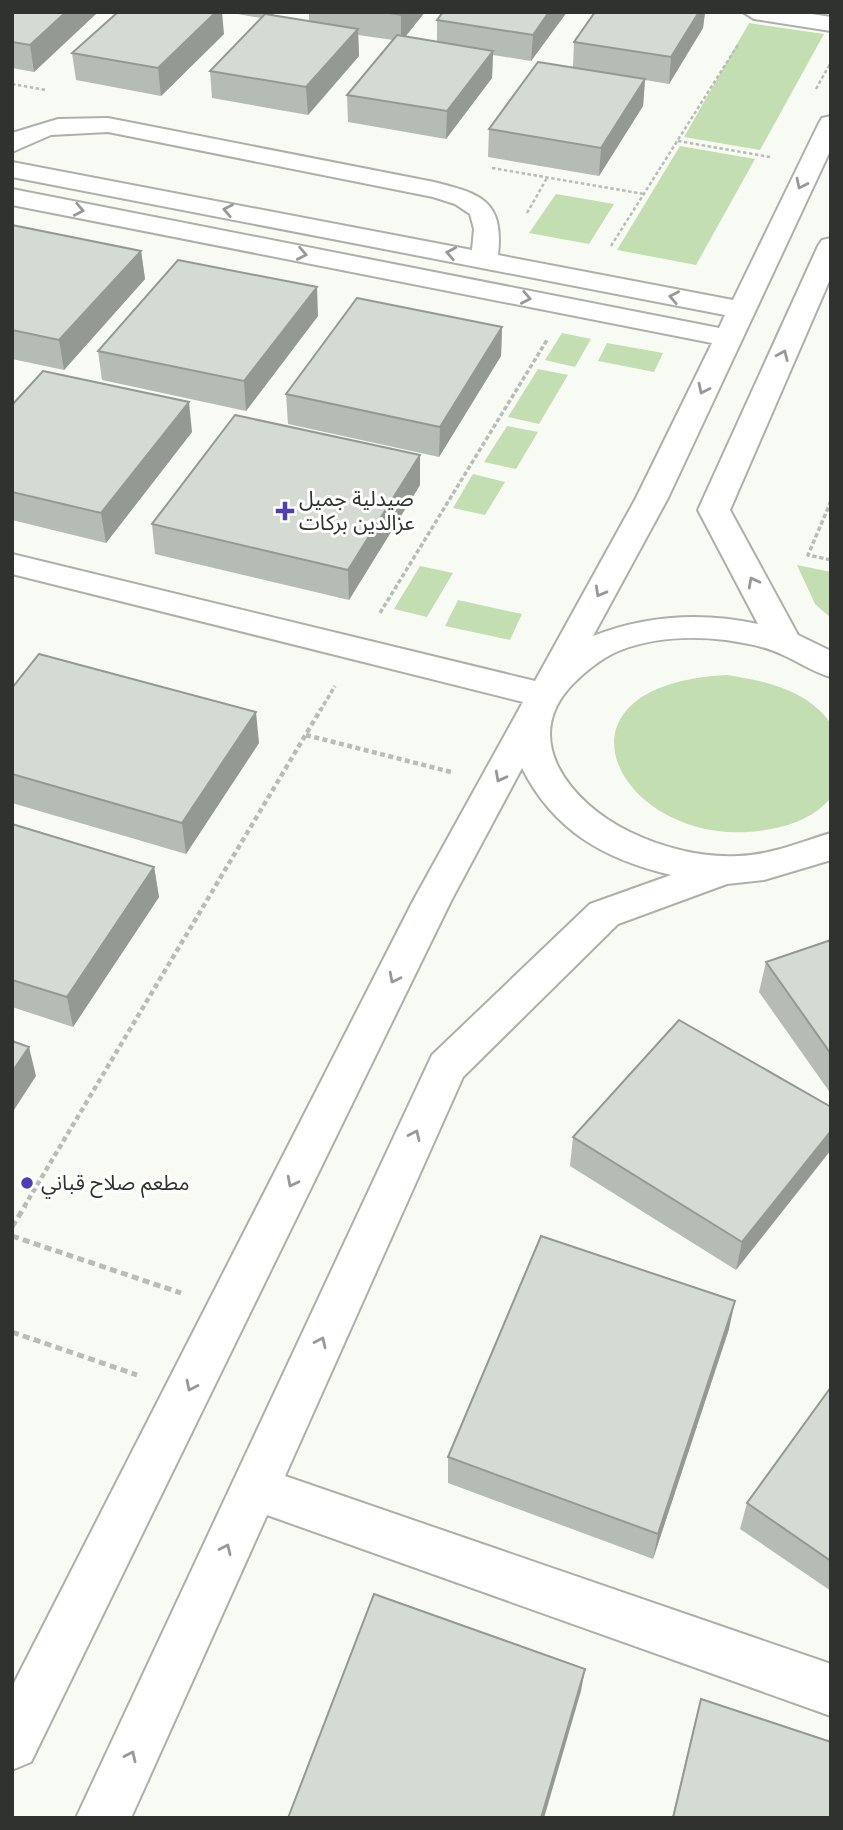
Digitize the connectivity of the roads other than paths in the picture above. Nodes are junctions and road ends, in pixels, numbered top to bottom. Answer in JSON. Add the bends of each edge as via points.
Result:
{"nodes":[{"id":1,"x":757,"y":13,"type":"edge"},
{"id":2,"x":831,"y":24,"type":"edge"},
{"id":3,"x":831,"y":123,"type":"edge"},
{"id":4,"x":12,"y":145,"type":"edge"},
{"id":5,"x":12,"y":169,"type":"edge"},
{"id":6,"x":12,"y":197,"type":"edge"},
{"id":7,"x":831,"y":246,"type":"edge"},
{"id":8,"x":484,"y":260,"type":"junction"},
{"id":9,"x":741,"y":310,"type":"junction"},
{"id":10,"x":728,"y":338,"type":"junction"},
{"id":11,"x":12,"y":564,"type":"edge"},
{"id":12,"x":785,"y":643,"type":"junction"},
{"id":13,"x":831,"y":666,"type":"edge"},
{"id":14,"x":544,"y":695,"type":"junction"},
{"id":15,"x":831,"y":846,"type":"edge"},
{"id":16,"x":725,"y":870,"type":"junction"},
{"id":17,"x":254,"y":1488,"type":"junction"},
{"id":18,"x":831,"y":1690,"type":"edge"},
{"id":19,"x":12,"y":1743,"type":"edge"},
{"id":20,"x":103,"y":1818,"type":"edge"}],
"edges":[{"from":1,"to":2,"type":"street"},
{"from":3,"to":9,"type":"street","one_way":true},
{"from":4,"to":8,"type":"street","via":[[23,135],[69,123],[108,125],[434,190],[469,200],[486,218],[489,229]]},
{"from":8,"to":5,"type":"street","one_way":true},
{"from":6,"to":10,"type":"street","one_way":true},
{"from":12,"to":7,"type":"street","one_way":true,"via":[[714,510]]},
{"from":9,"to":8,"type":"street","one_way":true},
{"from":9,"to":10,"type":"street"},
{"from":10,"to":14,"type":"street","one_way":true,"via":[[652,498]]},
{"from":11,"to":14,"type":"street"},
{"from":12,"to":13,"type":"street"},
{"from":12,"to":14,"type":"street","via":[[728,629],[670,627],[616,639],[572,663]]},
{"from":14,"to":16,"type":"street","via":[[532,732],[540,772],[567,809],[609,840],[653,858]]},
{"from":14,"to":19,"type":"street","one_way":true,"via":[[426,913]]},
{"from":15,"to":16,"type":"street","via":[[787,863]]},
{"from":17,"to":16,"type":"street","one_way":true,"via":[[447,1067],[604,914]]},
{"from":17,"to":18,"type":"street"},
{"from":20,"to":17,"type":"street","one_way":true}]}
